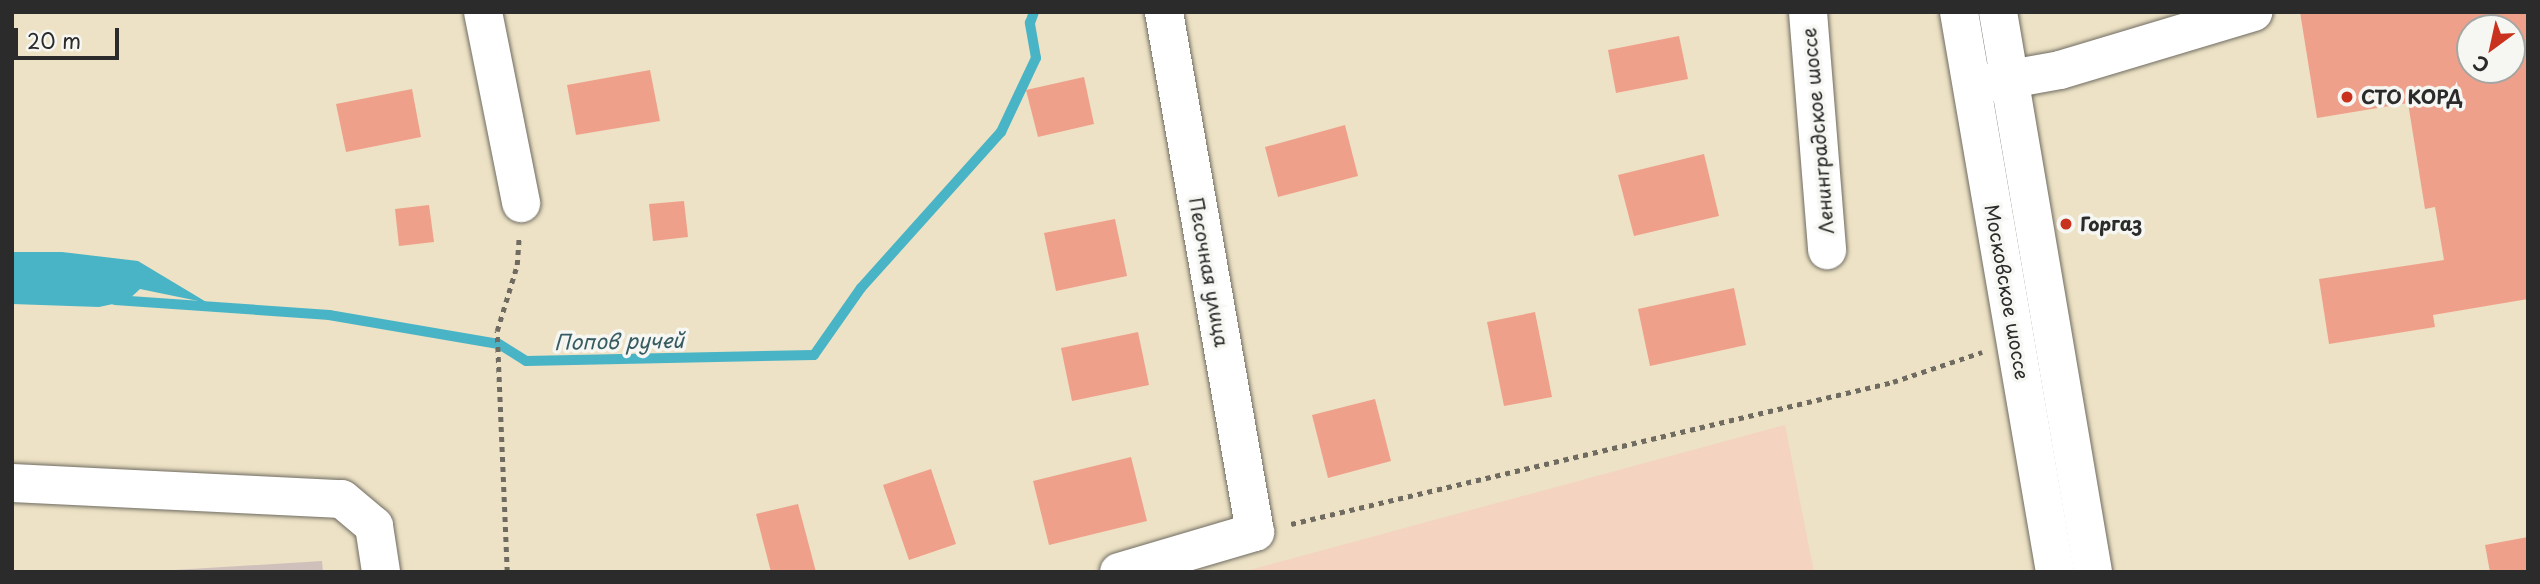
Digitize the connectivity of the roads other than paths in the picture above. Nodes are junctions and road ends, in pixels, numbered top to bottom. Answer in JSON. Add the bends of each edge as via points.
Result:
{"nodes":[{"id":1,"x":483,"y":12,"type":"edge"},
{"id":2,"x":1164,"y":12,"type":"edge"},
{"id":3,"x":1808,"y":12,"type":"edge"},
{"id":4,"x":1959,"y":12,"type":"edge"},
{"id":5,"x":1998,"y":12,"type":"edge"},
{"id":6,"x":2253,"y":12,"type":"edge"},
{"id":7,"x":2009,"y":79,"type":"junction"},
{"id":8,"x":1972,"y":86,"type":"junction"},
{"id":9,"x":521,"y":203,"type":"road end"},
{"id":10,"x":1827,"y":250,"type":"dead end"},
{"id":11,"x":12,"y":483,"type":"edge"},
{"id":12,"x":381,"y":572,"type":"edge"},
{"id":13,"x":1119,"y":572,"type":"edge"},
{"id":14,"x":2055,"y":572,"type":"edge"},
{"id":15,"x":2093,"y":572,"type":"edge"}],
"edges":[{"from":1,"to":9,"type":"street"},
{"from":2,"to":13,"type":"street","name":"Песочная улица","via":[[1255,532]]},
{"from":3,"to":10,"type":"street","name":"Ленинградское шоссе"},
{"from":4,"to":8,"type":"street","name":"Московское шоссе"},
{"from":5,"to":7,"type":"street","name":"Московское шоссе"},
{"from":6,"to":7,"type":"street","via":[[2060,70]]},
{"from":7,"to":8,"type":"street"},
{"from":7,"to":15,"type":"street","name":"Московское шоссе"},
{"from":8,"to":14,"type":"street","name":"Московское шоссе"},
{"from":11,"to":12,"type":"street","via":[[342,499],[374,526]]}]}
